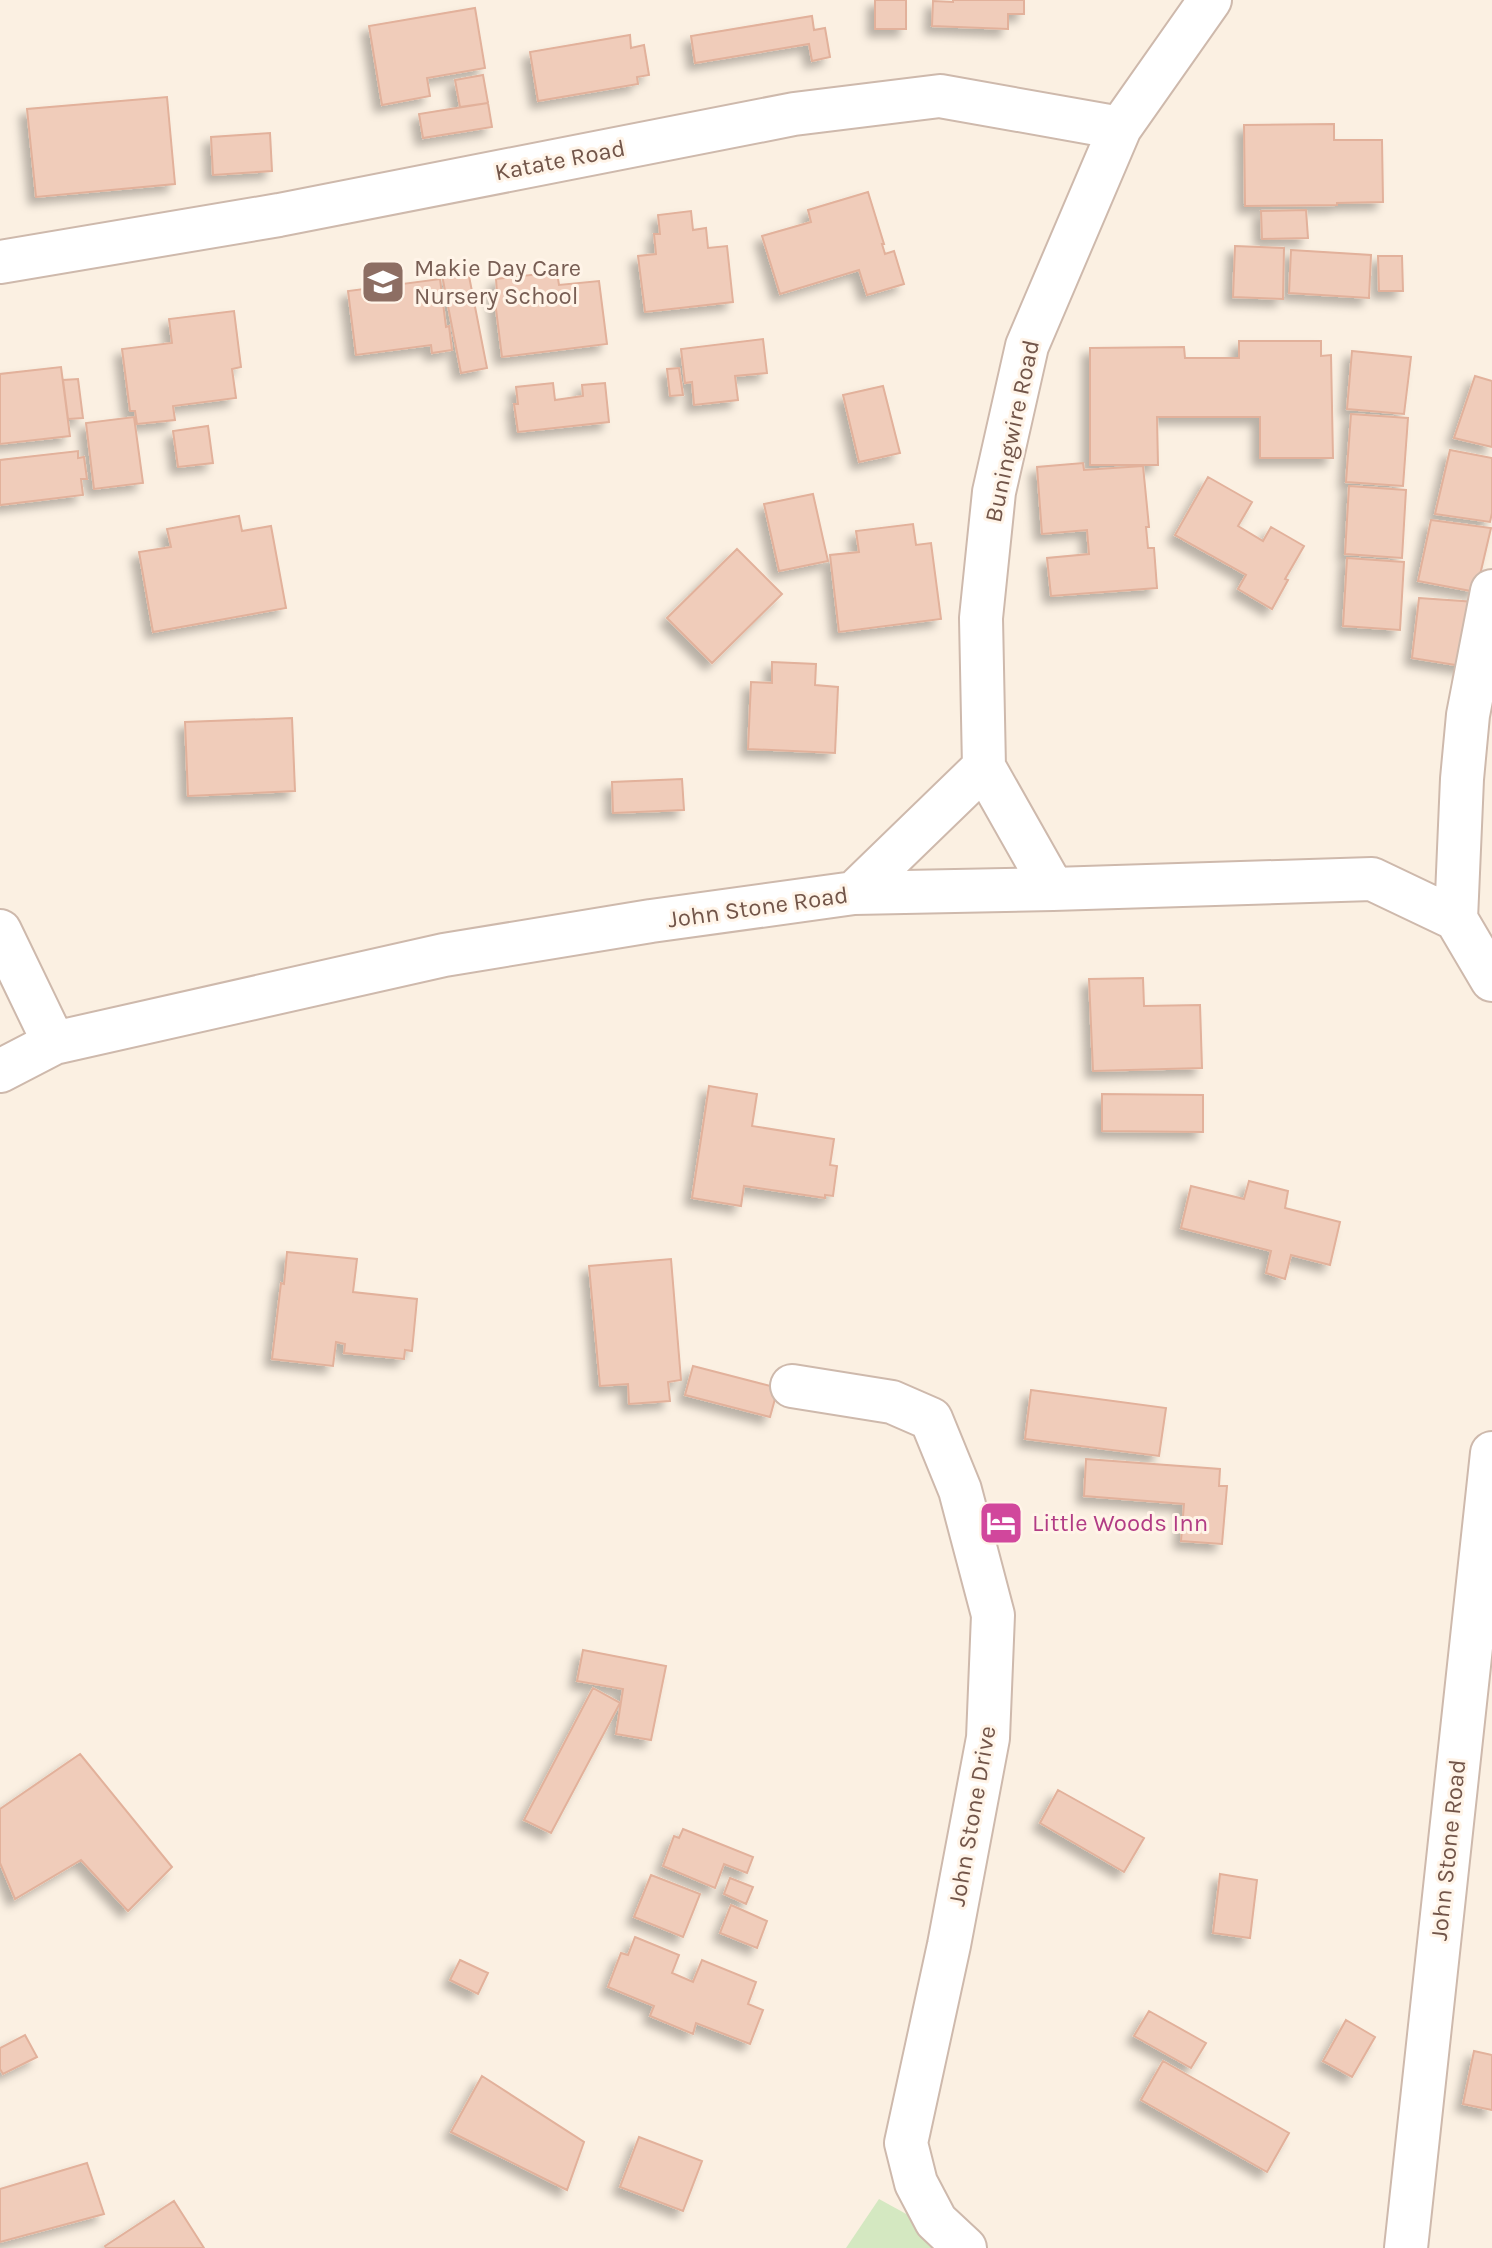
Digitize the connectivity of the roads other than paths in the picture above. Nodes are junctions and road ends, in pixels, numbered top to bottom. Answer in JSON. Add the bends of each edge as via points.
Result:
{"nodes":[{"id":1,"x":1210,"y":0,"type":"edge"},
{"id":2,"x":1120,"y":128,"type":"junction"},
{"id":3,"x":0,"y":262,"type":"edge"},
{"id":4,"x":1492,"y":591,"type":"edge"},
{"id":5,"x":984,"y":767,"type":"junction"},
{"id":6,"x":1053,"y":889,"type":"junction"},
{"id":7,"x":854,"y":893,"type":"junction"},
{"id":8,"x":1456,"y":919,"type":"junction"},
{"id":9,"x":0,"y":931,"type":"edge"},
{"id":10,"x":1492,"y":980,"type":"edge"},
{"id":11,"x":54,"y":1043,"type":"junction"},
{"id":12,"x":0,"y":1071,"type":"edge"},
{"id":13,"x":792,"y":1386,"type":"dead end"},
{"id":14,"x":1492,"y":1453,"type":"edge"},
{"id":15,"x":965,"y":2248,"type":"edge"},
{"id":16,"x":1406,"y":2248,"type":"edge"}],
"edges":[{"from":1,"to":2,"type":"street","name":"Buningwire Road"},
{"from":2,"to":3,"type":"street","name":"Katate Road","via":[[940,96],[794,114],[279,215]]},
{"from":2,"to":5,"type":"street","name":"Buningwire Road","via":[[1027,346],[994,492],[981,618]]},
{"from":4,"to":8,"type":"street","via":[[1468,715]]},
{"from":5,"to":6,"type":"street","name":"Buningwire Road"},
{"from":5,"to":7,"type":"street"},
{"from":6,"to":7,"type":"street","name":"John Stone Road"},
{"from":6,"to":8,"type":"street","name":"John Stone Road","via":[[1372,879]]},
{"from":7,"to":11,"type":"street","name":"John Stone Road","via":[[444,955]]},
{"from":8,"to":10,"type":"street"},
{"from":9,"to":11,"type":"street"},
{"from":11,"to":12,"type":"street","name":"John Stone Road"},
{"from":13,"to":15,"type":"street","name":"John Stone Drive","via":[[892,1402],[931,1419],[960,1490],[993,1615],[988,1738],[906,2143],[916,2183],[936,2221]]},
{"from":14,"to":16,"type":"street","name":"John Stone Road"}]}
